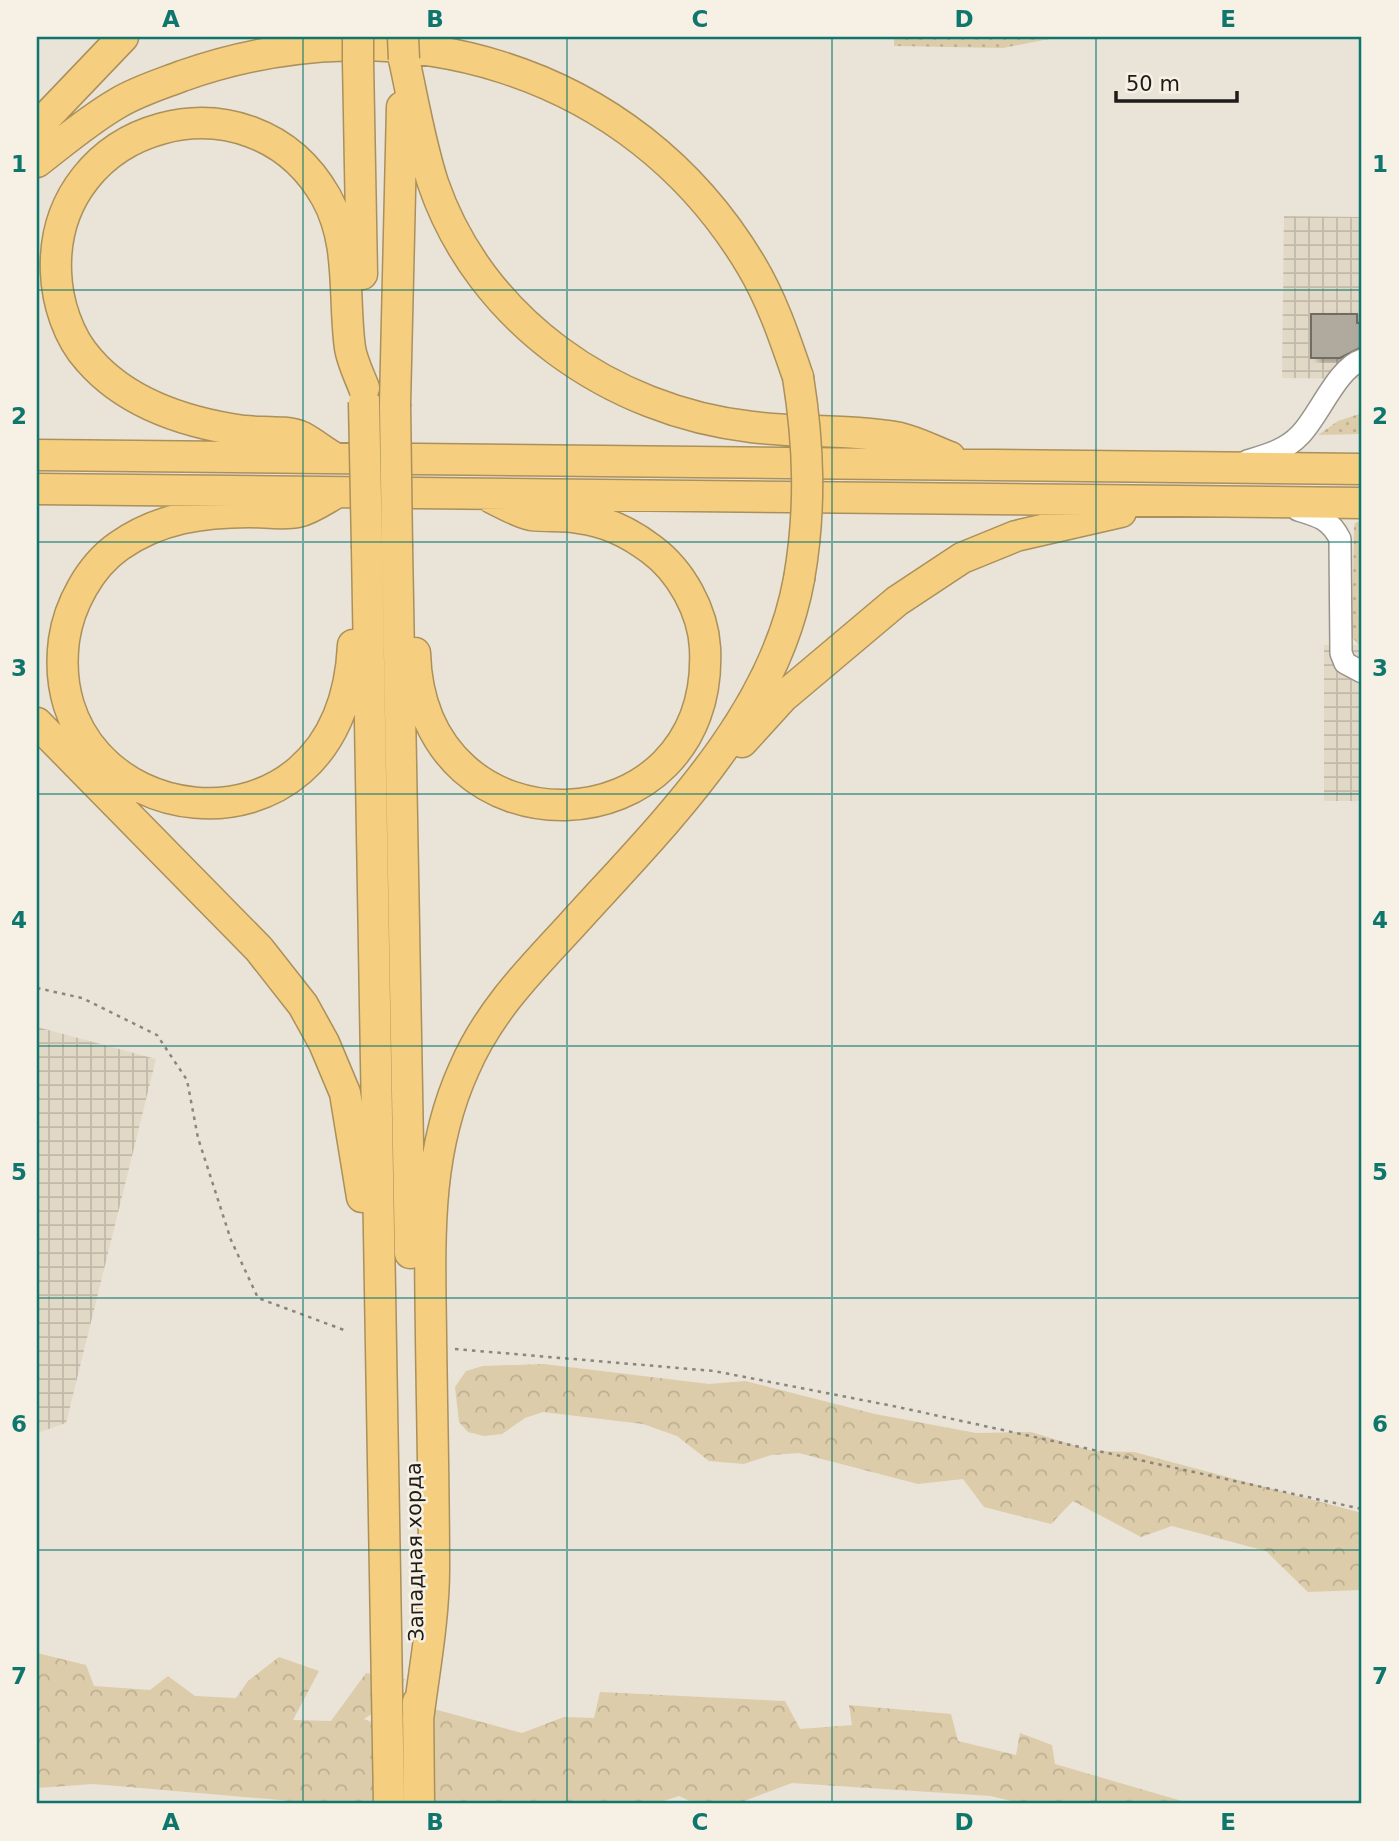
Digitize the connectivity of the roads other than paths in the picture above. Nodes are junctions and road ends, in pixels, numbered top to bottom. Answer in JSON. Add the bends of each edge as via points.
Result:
{"nodes":[{"id":1,"x":123,"y":37,"type":"edge"},
{"id":2,"x":403,"y":48,"type":"edge"},
{"id":3,"x":358,"y":49,"type":"edge"},
{"id":4,"x":37,"y":127,"type":"edge"},
{"id":5,"x":37,"y":162,"type":"edge"},
{"id":6,"x":1362,"y":360,"type":"edge"},
{"id":7,"x":364,"y":395,"type":"junction"},
{"id":8,"x":37,"y":455,"type":"edge"},
{"id":9,"x":334,"y":457,"type":"junction"},
{"id":10,"x":967,"y":463,"type":"junction"},
{"id":11,"x":1228,"y":468,"type":"junction"},
{"id":12,"x":1362,"y":469,"type":"edge"},
{"id":13,"x":37,"y":489,"type":"edge"},
{"id":14,"x":340,"y":491,"type":"junction"},
{"id":15,"x":479,"y":493,"type":"junction"},
{"id":16,"x":1168,"y":501,"type":"junction"},
{"id":17,"x":1269,"y":502,"type":"junction"},
{"id":18,"x":1362,"y":503,"type":"edge"},
{"id":19,"x":397,"y":547,"type":"junction"},
{"id":20,"x":367,"y":548,"type":"junction"},
{"id":21,"x":1362,"y":673,"type":"edge"},
{"id":22,"x":37,"y":723,"type":"edge"},
{"id":23,"x":724,"y":746,"type":"junction"},
{"id":24,"x":418,"y":1720,"type":"junction"},
{"id":25,"x":389,"y":1771,"type":"junction"},
{"id":26,"x":390,"y":1804,"type":"edge"},
{"id":27,"x":419,"y":1804,"type":"edge"}],
"edges":[{"from":1,"to":4,"type":"highway"},
{"from":2,"to":10,"type":"highway","via":[[433,184],[454,231],[495,292],[547,344],[606,382],[674,411],[751,427],[901,438]]},
{"from":2,"to":19,"type":"highway","name":"Западная хорда","bridge":true,"via":[[395,404]]},
{"from":3,"to":7,"type":"highway","name":"Западная хорда"},
{"from":5,"to":23,"type":"highway","bridge":true,"via":[[119,102],[211,64],[300,42],[374,38],[463,49],[536,74],[621,120],[656,148],[707,201],[752,266],[797,377],[807,438],[809,485],[799,579],[782,639],[759,689]]},
{"from":6,"to":11,"type":"lane","via":[[1347,369],[1295,440],[1282,450]]},
{"from":7,"to":9,"type":"highway","via":[[350,350],[343,245],[336,219],[318,183],[289,153],[228,124],[158,128],[107,156],[75,194],[60,231],[57,289],[73,337],[89,360],[141,401],[172,415],[207,425],[300,436]]},
{"from":7,"to":20,"type":"highway","name":"Западная хорда","bridge":true},
{"from":8,"to":9,"type":"highway"},
{"from":9,"to":10,"type":"highway"},
{"from":10,"to":11,"type":"highway"},
{"from":11,"to":12,"type":"highway"},
{"from":13,"to":14,"type":"highway"},
{"from":14,"to":15,"type":"highway"},
{"from":14,"to":20,"type":"highway","via":[[299,512],[225,512],[162,523],[116,548],[101,562],[77,599],[63,652],[68,698],[91,746],[140,788],[187,803],[234,802],[282,783],[315,756],[343,709],[351,676],[355,595]]},
{"from":15,"to":16,"type":"highway"},
{"from":15,"to":19,"type":"highway","via":[[532,515],[580,518],[621,530],[654,550],[687,591],[705,642],[704,687],[681,744],[644,780],[625,792],[586,804],[544,805],[501,794],[463,767],[438,736],[424,707],[415,659],[412,587]]},
{"from":16,"to":17,"type":"highway"},
{"from":16,"to":23,"type":"highway","via":[[1016,536],[962,558],[897,601],[783,697],[743,742]]},
{"from":17,"to":18,"type":"highway"},
{"from":17,"to":21,"type":"lane","via":[[1324,517],[1334,527],[1340,539],[1341,653],[1345,663]]},
{"from":19,"to":24,"type":"highway","name":"Западная хорда"},
{"from":20,"to":25,"type":"highway","name":"Западная хорда"},
{"from":22,"to":25,"type":"highway","via":[[259,949],[303,1005],[345,1093],[365,1217],[376,1695]]},
{"from":23,"to":24,"type":"highway","via":[[488,1020],[445,1116],[429,1220],[435,1574]]},
{"from":24,"to":27,"type":"highway","name":"Западная хорда"},
{"from":25,"to":26,"type":"highway","name":"Западная хорда"}]}
